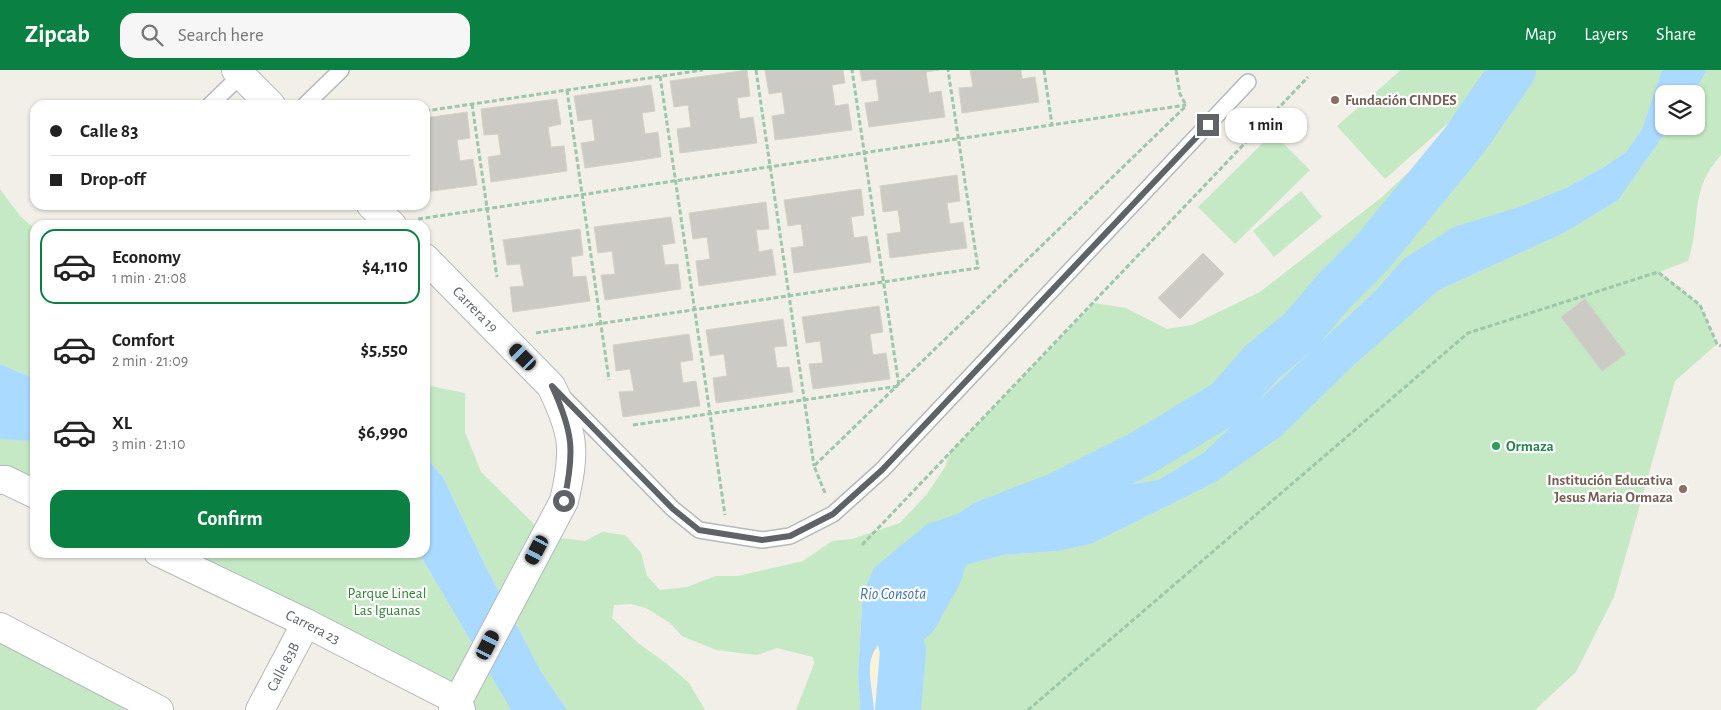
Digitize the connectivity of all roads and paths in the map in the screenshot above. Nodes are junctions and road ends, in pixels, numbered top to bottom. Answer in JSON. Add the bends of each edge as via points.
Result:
{"nodes":[{"id":1,"x":341,"y":70,"type":"edge"},
{"id":2,"x":703,"y":70,"type":"edge"},
{"id":3,"x":756,"y":70,"type":"edge"},
{"id":4,"x":852,"y":70,"type":"edge"},
{"id":5,"x":948,"y":70,"type":"edge"},
{"id":6,"x":1044,"y":70,"type":"edge"},
{"id":7,"x":1176,"y":70,"type":"edge"},
{"id":8,"x":239,"y":72,"type":"edge"},
{"id":9,"x":660,"y":76,"type":"junction"},
{"id":10,"x":1308,"y":78,"type":"dead end"},
{"id":11,"x":1248,"y":82,"type":"dead end"},
{"id":12,"x":567,"y":90,"type":"junction"},
{"id":13,"x":214,"y":100,"type":"edge"},
{"id":14,"x":266,"y":100,"type":"edge"},
{"id":15,"x":310,"y":100,"type":"edge"},
{"id":16,"x":472,"y":104,"type":"junction"},
{"id":17,"x":1186,"y":106,"type":"junction"},
{"id":18,"x":430,"y":110,"type":"edge"},
{"id":19,"x":1052,"y":125,"type":"junction"},
{"id":20,"x":959,"y":139,"type":"junction"},
{"id":21,"x":864,"y":153,"type":"junction"},
{"id":22,"x":770,"y":167,"type":"junction"},
{"id":23,"x":676,"y":181,"type":"junction"},
{"id":24,"x":582,"y":195,"type":"junction"},
{"id":25,"x":488,"y":208,"type":"junction"},
{"id":26,"x":384,"y":218,"type":"edge"},
{"id":27,"x":430,"y":263,"type":"edge"},
{"id":28,"x":498,"y":277,"type":"dead end"},
{"id":29,"x":883,"y":282,"type":"junction"},
{"id":30,"x":789,"y":296,"type":"junction"},
{"id":31,"x":695,"y":310,"type":"junction"},
{"id":32,"x":601,"y":324,"type":"junction"},
{"id":33,"x":536,"y":334,"type":"dead end"},
{"id":34,"x":1721,"y":346,"type":"edge"},
{"id":35,"x":609,"y":380,"type":"dead end"},
{"id":36,"x":552,"y":386,"type":"junction"},
{"id":37,"x":899,"y":386,"type":"junction"},
{"id":38,"x":804,"y":400,"type":"junction"},
{"id":39,"x":710,"y":414,"type":"junction"},
{"id":40,"x":633,"y":425,"type":"dead end"},
{"id":41,"x":814,"y":466,"type":"junction"},
{"id":42,"x":2,"y":484,"type":"edge"},
{"id":43,"x":30,"y":492,"type":"edge"},
{"id":44,"x":833,"y":514,"type":"junction"},
{"id":45,"x":728,"y":535,"type":"junction"},
{"id":46,"x":862,"y":546,"type":"dead end"},
{"id":47,"x":171,"y":558,"type":"edge"},
{"id":48,"x":306,"y":623,"type":"junction"},
{"id":49,"x":0,"y":627,"type":"edge"},
{"id":50,"x":457,"y":707,"type":"edge"},
{"id":51,"x":160,"y":710,"type":"edge"},
{"id":52,"x":260,"y":710,"type":"edge"},
{"id":53,"x":1028,"y":710,"type":"edge"}],
"edges":[{"from":1,"to":15,"type":"lane"},
{"from":2,"to":9,"type":"path"},
{"from":3,"to":22,"type":"path"},
{"from":4,"to":21,"type":"path"},
{"from":5,"to":20,"type":"path"},
{"from":6,"to":19,"type":"path"},
{"from":7,"to":17,"type":"path","via":[[1180,94]]},
{"from":8,"to":13,"type":"lane"},
{"from":8,"to":14,"type":"street"},
{"from":9,"to":12,"type":"path"},
{"from":9,"to":23,"type":"path"},
{"from":10,"to":46,"type":"path"},
{"from":11,"to":44,"type":"lane","via":[[882,470]]},
{"from":12,"to":16,"type":"path"},
{"from":12,"to":24,"type":"path"},
{"from":16,"to":18,"type":"path"},
{"from":16,"to":25,"type":"path"},
{"from":17,"to":19,"type":"path"},
{"from":17,"to":37,"type":"path"},
{"from":19,"to":20,"type":"path"},
{"from":20,"to":21,"type":"path"},
{"from":20,"to":29,"type":"path","via":[[978,268]]},
{"from":21,"to":22,"type":"path"},
{"from":21,"to":29,"type":"path"},
{"from":22,"to":23,"type":"path"},
{"from":22,"to":30,"type":"path"},
{"from":23,"to":24,"type":"path"},
{"from":23,"to":31,"type":"path"},
{"from":24,"to":25,"type":"path"},
{"from":24,"to":32,"type":"path"},
{"from":25,"to":26,"type":"path"},
{"from":25,"to":28,"type":"path"},
{"from":27,"to":36,"type":"street","name":"Carrera 19"},
{"from":29,"to":30,"type":"path"},
{"from":29,"to":37,"type":"path"},
{"from":30,"to":31,"type":"path"},
{"from":30,"to":38,"type":"path"},
{"from":31,"to":32,"type":"path"},
{"from":31,"to":39,"type":"path"},
{"from":32,"to":33,"type":"path"},
{"from":32,"to":35,"type":"path"},
{"from":34,"to":53,"type":"path","via":[[1717,344],[1700,306],[1658,272],[1468,334]]},
{"from":36,"to":45,"type":"lane","name":"Carrera 19","via":[[673,509],[699,530]]},
{"from":36,"to":50,"type":"street","via":[[570,431],[572,465],[564,501]]},
{"from":37,"to":38,"type":"path"},
{"from":37,"to":41,"type":"path"},
{"from":38,"to":39,"type":"path"},
{"from":38,"to":41,"type":"path"},
{"from":39,"to":40,"type":"path"},
{"from":39,"to":45,"type":"path"},
{"from":41,"to":44,"type":"path"},
{"from":42,"to":43,"type":"street"},
{"from":44,"to":45,"type":"lane","via":[[790,536],[762,540]]},
{"from":47,"to":48,"type":"street","name":"Carrera 23"},
{"from":48,"to":50,"type":"street","name":"Carrera 23"},
{"from":48,"to":52,"type":"street","name":"Calle 83B"},
{"from":49,"to":51,"type":"street"}]}
